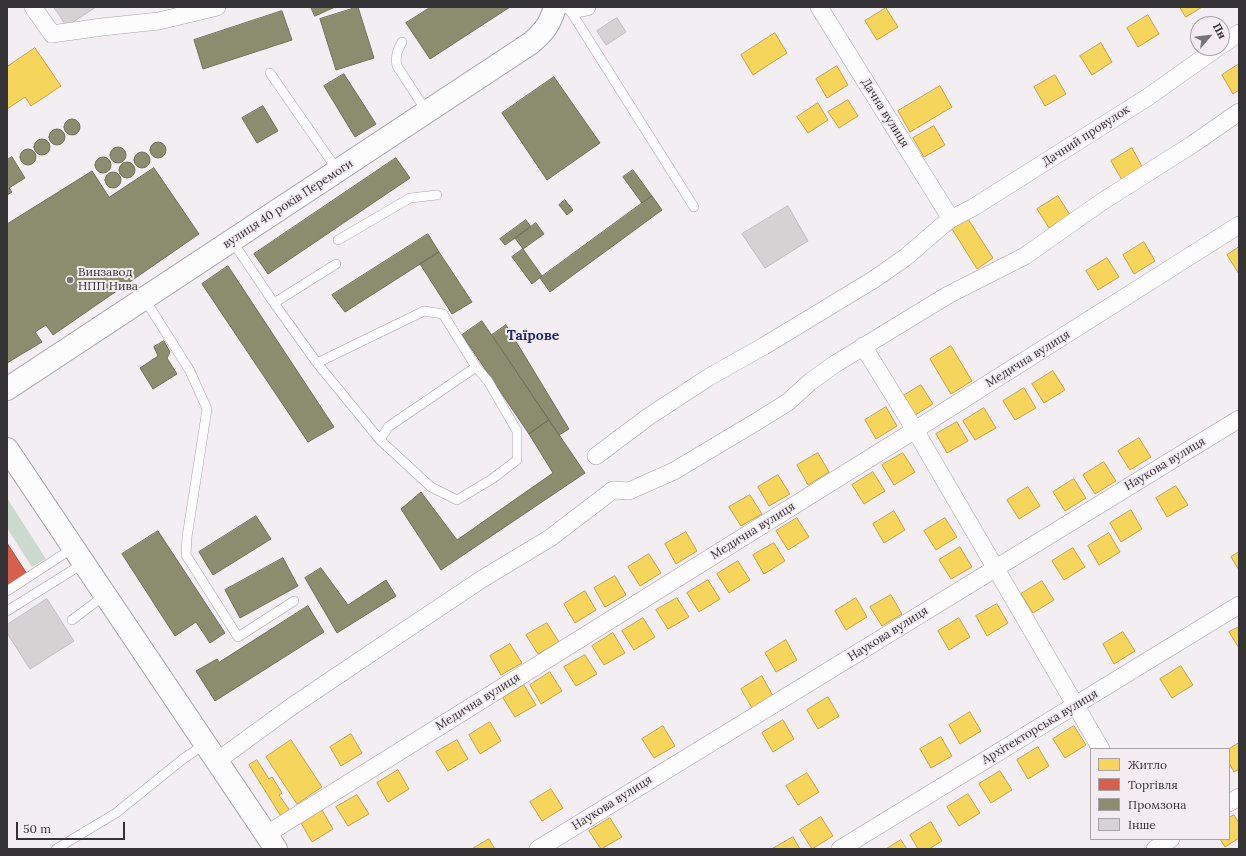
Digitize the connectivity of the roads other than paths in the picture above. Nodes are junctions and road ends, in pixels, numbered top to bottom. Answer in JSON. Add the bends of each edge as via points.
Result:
{"nodes":[{"id":1,"x":34,"y":7,"type":"edge"},
{"id":2,"x":217,"y":7,"type":"edge"},
{"id":3,"x":555,"y":7,"type":"edge"},
{"id":4,"x":570,"y":7,"type":"edge"},
{"id":5,"x":587,"y":7,"type":"edge"},
{"id":6,"x":824,"y":9,"type":"edge"},
{"id":7,"x":1239,"y":33,"type":"edge"},
{"id":8,"x":1230,"y":39,"type":"edge"},
{"id":9,"x":402,"y":42,"type":"dead end"},
{"id":10,"x":1206,"y":56,"type":"edge"},
{"id":11,"x":270,"y":73,"type":"dead end"},
{"id":12,"x":427,"y":112,"type":"junction"},
{"id":13,"x":1239,"y":112,"type":"edge"},
{"id":14,"x":338,"y":171,"type":"junction"},
{"id":15,"x":437,"y":195,"type":"dead end"},
{"id":16,"x":694,"y":207,"type":"dead end"},
{"id":17,"x":951,"y":219,"type":"junction"},
{"id":18,"x":1239,"y":225,"type":"edge"},
{"id":19,"x":338,"y":240,"type":"dead end"},
{"id":20,"x":232,"y":241,"type":"junction"},
{"id":21,"x":336,"y":264,"type":"dead end"},
{"id":22,"x":144,"y":298,"type":"junction"},
{"id":23,"x":274,"y":303,"type":"junction"},
{"id":24,"x":863,"y":346,"type":"junction"},
{"id":25,"x":317,"y":363,"type":"junction"},
{"id":26,"x":476,"y":367,"type":"junction"},
{"id":27,"x":7,"y":389,"type":"edge"},
{"id":28,"x":1239,"y":419,"type":"edge"},
{"id":29,"x":915,"y":430,"type":"junction"},
{"id":30,"x":380,"y":440,"type":"junction"},
{"id":31,"x":7,"y":449,"type":"edge"},
{"id":32,"x":596,"y":456,"type":"dead end"},
{"id":33,"x":78,"y":555,"type":"junction"},
{"id":34,"x":995,"y":568,"type":"junction"},
{"id":35,"x":7,"y":591,"type":"edge"},
{"id":36,"x":105,"y":595,"type":"junction"},
{"id":37,"x":294,"y":601,"type":"dead end"},
{"id":38,"x":1239,"y":605,"type":"edge"},
{"id":39,"x":7,"y":611,"type":"edge"},
{"id":40,"x":72,"y":620,"type":"dead end"},
{"id":41,"x":1076,"y":705,"type":"junction"},
{"id":42,"x":1100,"y":748,"type":"edge"},
{"id":43,"x":211,"y":752,"type":"junction"},
{"id":44,"x":1239,"y":797,"type":"edge"},
{"id":45,"x":1230,"y":802,"type":"edge"},
{"id":46,"x":271,"y":842,"type":"edge"},
{"id":47,"x":56,"y":849,"type":"edge"},
{"id":48,"x":538,"y":849,"type":"edge"},
{"id":49,"x":840,"y":849,"type":"edge"}],
"edges":[{"from":1,"to":2,"type":"street","via":[[52,34],[159,21]]},
{"from":3,"to":12,"type":"street","name":"вулиця 40 років Перемоги","via":[[542,34]]},
{"from":4,"to":5,"type":"street","via":[[577,10]]},
{"from":4,"to":16,"type":"lane"},
{"from":6,"to":17,"type":"street","name":"Дачна вулиця"},
{"from":7,"to":8,"type":"street"},
{"from":9,"to":12,"type":"lane","via":[[397,50],[397,66]]},
{"from":10,"to":17,"type":"street","name":"Дачний провулок","via":[[1148,97],[974,208]]},
{"from":11,"to":14,"type":"lane"},
{"from":12,"to":14,"type":"street","name":"вулиця 40 років Перемоги"},
{"from":13,"to":24,"type":"street","via":[[1100,203],[1025,256],[948,295]]},
{"from":14,"to":20,"type":"street","name":"вулиця 40 років Перемоги"},
{"from":15,"to":19,"type":"lane","via":[[410,198]]},
{"from":17,"to":32,"type":"street","name":"Дачний провулок","via":[[906,257],[873,280],[709,377],[648,417]]},
{"from":18,"to":29,"type":"street","name":"Медична вулиця"},
{"from":20,"to":22,"type":"street","name":"вулиця 40 років Перемоги"},
{"from":20,"to":23,"type":"lane"},
{"from":21,"to":23,"type":"lane"},
{"from":22,"to":27,"type":"street","name":"вулиця 40 років Перемоги"},
{"from":22,"to":37,"type":"lane","via":[[190,371],[207,409],[186,555],[238,638]]},
{"from":23,"to":25,"type":"lane"},
{"from":24,"to":29,"type":"street"},
{"from":24,"to":43,"type":"street","via":[[810,382],[788,402],[674,471],[629,491],[613,490],[550,538],[482,579],[291,707]]},
{"from":25,"to":26,"type":"lane","via":[[424,311],[443,314]]},
{"from":25,"to":30,"type":"lane"},
{"from":26,"to":30,"type":"lane","via":[[388,426]]},
{"from":26,"to":30,"type":"lane","via":[[517,430],[517,460],[457,500],[431,487]]},
{"from":28,"to":34,"type":"street","name":"Наукова вулиця"},
{"from":29,"to":34,"type":"street"},
{"from":29,"to":46,"type":"street","name":"Медична вулиця"},
{"from":31,"to":33,"type":"street"},
{"from":33,"to":35,"type":"lane"},
{"from":33,"to":36,"type":"street"},
{"from":33,"to":39,"type":"lane"},
{"from":34,"to":41,"type":"street"},
{"from":34,"to":48,"type":"street","name":"Наукова вулиця"},
{"from":36,"to":40,"type":"lane"},
{"from":36,"to":43,"type":"street"},
{"from":38,"to":41,"type":"street","name":"Архітекторська вулиця"},
{"from":41,"to":42,"type":"street"},
{"from":41,"to":49,"type":"street","name":"Архітекторська вулиця"},
{"from":43,"to":46,"type":"street"},
{"from":43,"to":47,"type":"lane","via":[[183,759],[116,812]]},
{"from":44,"to":45,"type":"street"}]}
